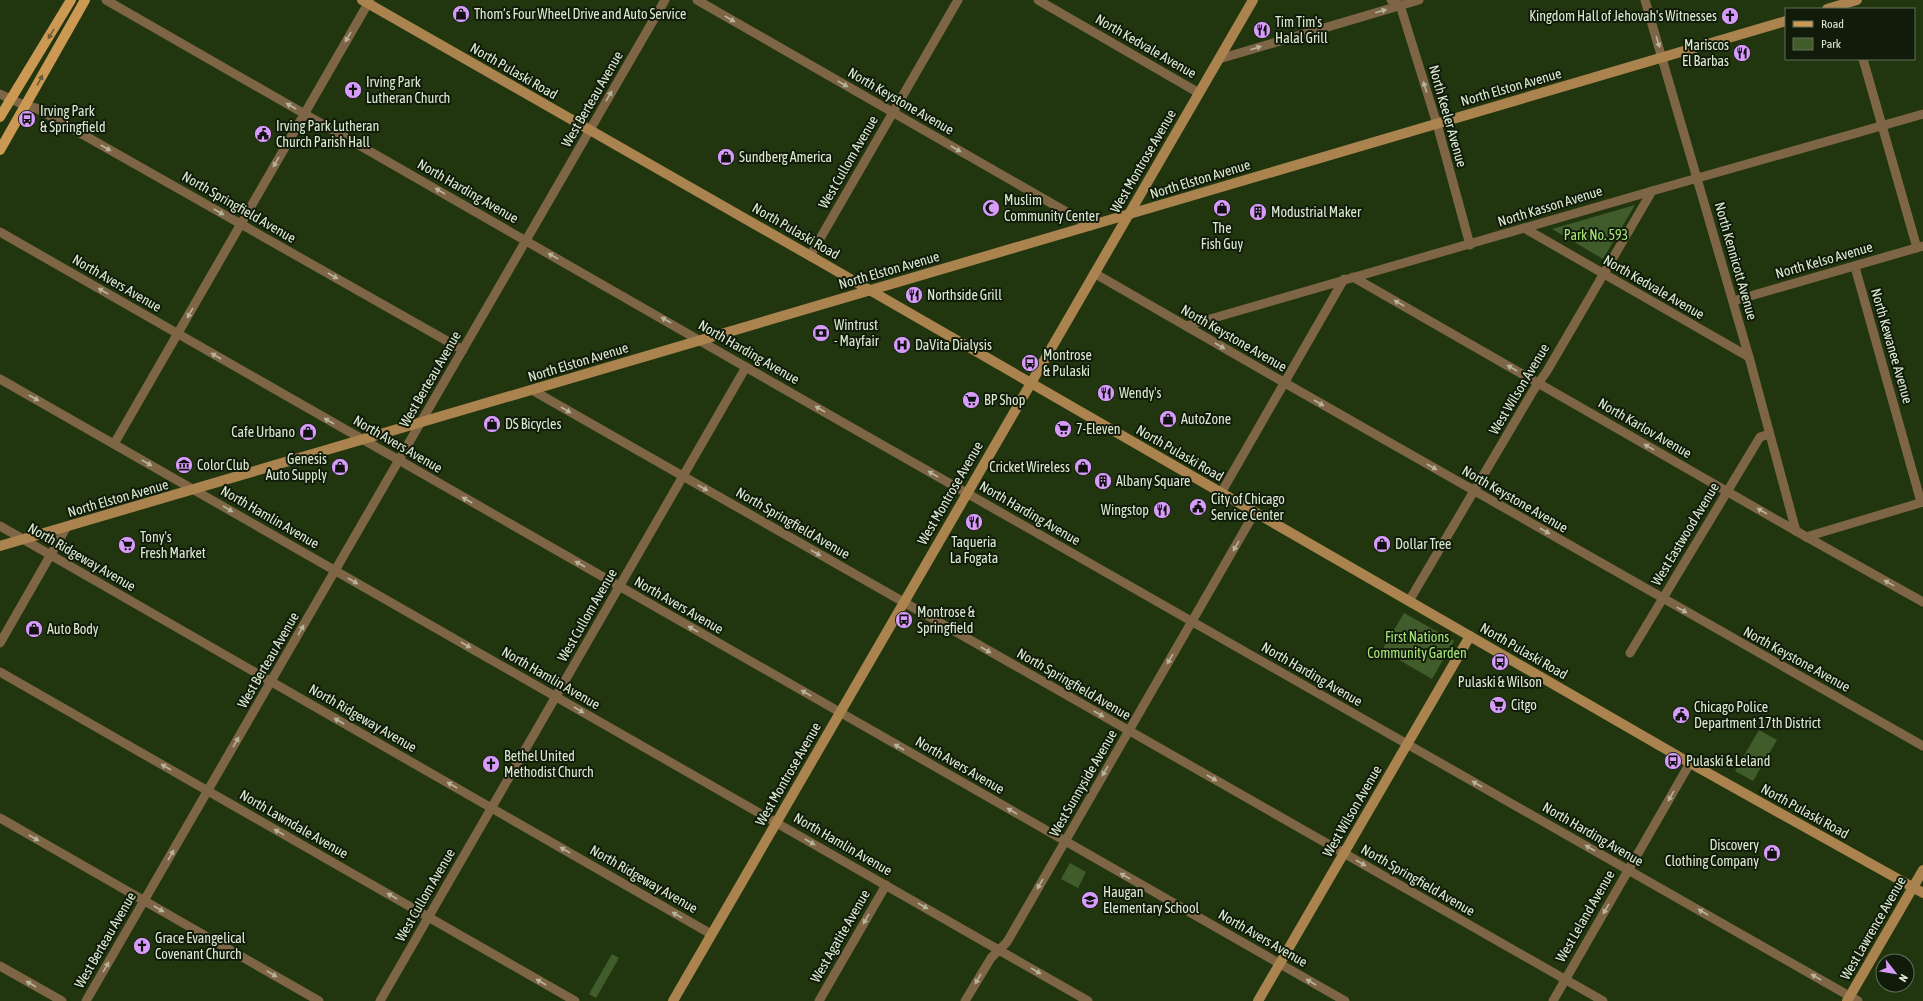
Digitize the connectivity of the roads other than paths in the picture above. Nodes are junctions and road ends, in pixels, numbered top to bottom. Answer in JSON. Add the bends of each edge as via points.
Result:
{"nodes":[{"id":1,"x":71,"y":0,"type":"edge"},
{"id":2,"x":85,"y":0,"type":"edge"},
{"id":3,"x":106,"y":0,"type":"edge"},
{"id":4,"x":665,"y":0,"type":"edge"},
{"id":5,"x":696,"y":0,"type":"edge"},
{"id":6,"x":958,"y":0,"type":"edge"},
{"id":7,"x":1038,"y":0,"type":"edge"},
{"id":8,"x":1253,"y":0,"type":"edge"},
{"id":9,"x":1391,"y":0,"type":"edge"},
{"id":10,"x":1419,"y":0,"type":"edge"},
{"id":11,"x":1645,"y":0,"type":"edge"},
{"id":12,"x":367,"y":1,"type":"edge"},
{"id":13,"x":1851,"y":4,"type":"edge"},
{"id":14,"x":1400,"y":5,"type":"junction"},
{"id":15,"x":1832,"y":8,"type":"edge"},
{"id":16,"x":1785,"y":21,"type":"edge"},
{"id":17,"x":1662,"y":57,"type":"junction"},
{"id":18,"x":1219,"y":59,"type":"junction"},
{"id":19,"x":1863,"y":60,"type":"edge"},
{"id":20,"x":1199,"y":93,"type":"junction"},
{"id":21,"x":0,"y":94,"type":"edge"},
{"id":22,"x":10,"y":99,"type":"junction"},
{"id":23,"x":26,"y":106,"type":"junction"},
{"id":24,"x":893,"y":112,"type":"junction"},
{"id":25,"x":304,"y":114,"type":"junction"},
{"id":26,"x":1923,"y":114,"type":"edge"},
{"id":27,"x":0,"y":117,"type":"edge"},
{"id":28,"x":1437,"y":124,"type":"junction"},
{"id":29,"x":1882,"y":126,"type":"junction"},
{"id":30,"x":590,"y":130,"type":"junction"},
{"id":31,"x":0,"y":150,"type":"edge"},
{"id":32,"x":1698,"y":179,"type":"junction"},
{"id":33,"x":1652,"y":191,"type":"junction"},
{"id":34,"x":1128,"y":215,"type":"junction"},
{"id":35,"x":240,"y":224,"type":"junction"},
{"id":36,"x":1091,"y":226,"type":"junction"},
{"id":37,"x":1524,"y":228,"type":"junction"},
{"id":38,"x":0,"y":232,"type":"edge"},
{"id":39,"x":526,"y":240,"type":"junction"},
{"id":40,"x":1470,"y":245,"type":"junction"},
{"id":41,"x":1920,"y":247,"type":"edge"},
{"id":42,"x":810,"y":256,"type":"junction"},
{"id":43,"x":1855,"y":267,"type":"junction"},
{"id":44,"x":1094,"y":273,"type":"junction"},
{"id":45,"x":1604,"y":274,"type":"junction"},
{"id":46,"x":1349,"y":278,"type":"junction"},
{"id":47,"x":869,"y":290,"type":"junction"},
{"id":48,"x":1733,"y":301,"type":"junction"},
{"id":49,"x":1186,"y":326,"type":"junction"},
{"id":50,"x":178,"y":334,"type":"junction"},
{"id":51,"x":700,"y":340,"type":"junction"},
{"id":52,"x":463,"y":350,"type":"junction"},
{"id":53,"x":1749,"y":357,"type":"junction"},
{"id":54,"x":746,"y":367,"type":"junction"},
{"id":55,"x":0,"y":379,"type":"edge"},
{"id":56,"x":1030,"y":383,"type":"junction"},
{"id":57,"x":1285,"y":383,"type":"junction"},
{"id":58,"x":1538,"y":383,"type":"junction"},
{"id":59,"x":532,"y":390,"type":"junction"},
{"id":60,"x":421,"y":423,"type":"junction"},
{"id":61,"x":1769,"y":434,"type":"junction"},
{"id":62,"x":363,"y":440,"type":"junction"},
{"id":63,"x":114,"y":444,"type":"junction"},
{"id":64,"x":399,"y":461,"type":"junction"},
{"id":65,"x":683,"y":476,"type":"junction"},
{"id":66,"x":194,"y":490,"type":"junction"},
{"id":67,"x":1474,"y":491,"type":"junction"},
{"id":68,"x":1727,"y":491,"type":"junction"},
{"id":69,"x":966,"y":493,"type":"junction"},
{"id":70,"x":1221,"y":493,"type":"junction"},
{"id":71,"x":1922,"y":502,"type":"edge"},
{"id":72,"x":1255,"y":512,"type":"junction"},
{"id":73,"x":0,"y":526,"type":"edge"},
{"id":74,"x":66,"y":528,"type":"junction"},
{"id":75,"x":1796,"y":531,"type":"junction"},
{"id":76,"x":1806,"y":537,"type":"junction"},
{"id":77,"x":23,"y":539,"type":"junction"},
{"id":78,"x":0,"y":546,"type":"edge"},
{"id":79,"x":50,"y":555,"type":"junction"},
{"id":80,"x":335,"y":570,"type":"junction"},
{"id":81,"x":619,"y":586,"type":"junction"},
{"id":82,"x":1663,"y":599,"type":"junction"},
{"id":83,"x":1409,"y":601,"type":"junction"},
{"id":84,"x":1923,"y":602,"type":"edge"},
{"id":85,"x":903,"y":603,"type":"junction"},
{"id":86,"x":1192,"y":622,"type":"junction"},
{"id":87,"x":1470,"y":636,"type":"junction"},
{"id":88,"x":0,"y":643,"type":"edge"},
{"id":89,"x":1630,"y":653,"type":"dead end"},
{"id":90,"x":0,"y":672,"type":"edge"},
{"id":91,"x":271,"y":682,"type":"junction"},
{"id":92,"x":556,"y":696,"type":"junction"},
{"id":93,"x":840,"y":713,"type":"junction"},
{"id":94,"x":1129,"y":731,"type":"junction"},
{"id":95,"x":1407,"y":744,"type":"junction"},
{"id":96,"x":1923,"y":746,"type":"edge"},
{"id":97,"x":1690,"y":763,"type":"junction"},
{"id":98,"x":208,"y":791,"type":"junction"},
{"id":99,"x":491,"y":808,"type":"junction"},
{"id":100,"x":0,"y":818,"type":"edge"},
{"id":101,"x":776,"y":822,"type":"junction"},
{"id":102,"x":1065,"y":841,"type":"junction"},
{"id":103,"x":1344,"y":853,"type":"junction"},
{"id":104,"x":1628,"y":870,"type":"junction"},
{"id":105,"x":1923,"y":870,"type":"edge"},
{"id":106,"x":886,"y":885,"type":"junction"},
{"id":107,"x":1913,"y":887,"type":"junction"},
{"id":108,"x":1923,"y":893,"type":"edge"},
{"id":109,"x":144,"y":901,"type":"junction"},
{"id":110,"x":428,"y":917,"type":"junction"},
{"id":111,"x":711,"y":934,"type":"junction"},
{"id":112,"x":999,"y":950,"type":"junction"},
{"id":113,"x":1280,"y":964,"type":"junction"},
{"id":114,"x":0,"y":966,"type":"edge"},
{"id":115,"x":1565,"y":979,"type":"junction"},
{"id":116,"x":1851,"y":999,"type":"edge"},
{"id":117,"x":62,"y":1001,"type":"edge"},
{"id":118,"x":86,"y":1001,"type":"edge"},
{"id":119,"x":319,"y":1001,"type":"edge"},
{"id":120,"x":380,"y":1001,"type":"edge"},
{"id":121,"x":575,"y":1001,"type":"edge"},
{"id":122,"x":673,"y":1001,"type":"edge"},
{"id":123,"x":819,"y":1001,"type":"edge"},
{"id":124,"x":966,"y":1001,"type":"edge"},
{"id":125,"x":1088,"y":1001,"type":"edge"},
{"id":126,"x":1258,"y":1001,"type":"edge"},
{"id":127,"x":1345,"y":1001,"type":"edge"},
{"id":128,"x":1552,"y":1001,"type":"edge"},
{"id":129,"x":1603,"y":1001,"type":"edge"}],
"edges":[{"from":1,"to":22,"type":"main road","one_way":true},
{"from":23,"to":2,"type":"main road","one_way":true},
{"from":25,"to":3,"type":"street","name":"North Harding Avenue","one_way":true},
{"from":30,"to":4,"type":"street","name":"West Berteau Avenue","one_way":true},
{"from":5,"to":24,"type":"street","name":"North Keystone Avenue","one_way":true},
{"from":6,"to":24,"type":"street","name":"West Cullom Avenue"},
{"from":7,"to":20,"type":"street","name":"North Kedvale Avenue"},
{"from":8,"to":18,"type":"main road","name":"West Montrose Avenue"},
{"from":9,"to":14,"type":"street"},
{"from":10,"to":14,"type":"street"},
{"from":11,"to":17,"type":"street","name":"North Kennicott Avenue","one_way":true},
{"from":12,"to":25,"type":"street","one_way":true},
{"from":12,"to":30,"type":"main road","name":"North Pulaski Road"},
{"from":13,"to":15,"type":"main road"},
{"from":18,"to":14,"type":"street","one_way":true},
{"from":28,"to":14,"type":"street","name":"North Keeler Avenue","one_way":true},
{"from":16,"to":17,"type":"main road","name":"North Elston Avenue"},
{"from":17,"to":28,"type":"main road","name":"North Elston Avenue"},
{"from":17,"to":32,"type":"street","name":"North Kennicott Avenue"},
{"from":18,"to":20,"type":"main road","name":"West Montrose Avenue"},
{"from":19,"to":29,"type":"street"},
{"from":20,"to":34,"type":"main road","name":"West Montrose Avenue"},
{"from":21,"to":22,"type":"street","name":"North Springfield Avenue"},
{"from":22,"to":23,"type":"street","name":"North Springfield Avenue"},
{"from":22,"to":27,"type":"main road"},
{"from":23,"to":31,"type":"main road"},
{"from":23,"to":35,"type":"street","name":"North Springfield Avenue","one_way":true,"via":[[36,108]]},
{"from":24,"to":36,"type":"street","name":"North Keystone Avenue","one_way":true},
{"from":24,"to":42,"type":"street","name":"West Cullom Avenue"},
{"from":25,"to":35,"type":"street","one_way":true},
{"from":39,"to":25,"type":"street","name":"North Harding Avenue","one_way":true},
{"from":26,"to":29,"type":"street","name":"North Kasson Avenue"},
{"from":28,"to":34,"type":"main road","name":"North Elston Avenue"},
{"from":28,"to":40,"type":"street","name":"North Keeler Avenue"},
{"from":29,"to":32,"type":"street","name":"North Kasson Avenue"},
{"from":29,"to":41,"type":"street"},
{"from":30,"to":39,"type":"street","name":"West Berteau Avenue"},
{"from":30,"to":42,"type":"main road","name":"North Pulaski Road"},
{"from":32,"to":33,"type":"street","name":"North Kasson Avenue"},
{"from":32,"to":48,"type":"street","name":"North Kennicott Avenue"},
{"from":33,"to":37,"type":"street","name":"North Kasson Avenue"},
{"from":33,"to":45,"type":"street","name":"West Wilson Avenue"},
{"from":34,"to":36,"type":"main road","name":"North Elston Avenue"},
{"from":34,"to":44,"type":"main road","name":"West Montrose Avenue"},
{"from":35,"to":50,"type":"street","one_way":true},
{"from":35,"to":52,"type":"street","name":"North Springfield Avenue","one_way":true},
{"from":36,"to":47,"type":"main road","name":"North Elston Avenue"},
{"from":37,"to":40,"type":"street","name":"North Kasson Avenue"},
{"from":37,"to":45,"type":"street","name":"North Kedvale Avenue"},
{"from":50,"to":38,"type":"street","name":"North Avers Avenue","one_way":true},
{"from":51,"to":39,"type":"street","name":"North Harding Avenue","one_way":true},
{"from":39,"to":52,"type":"street","name":"West Berteau Avenue"},
{"from":40,"to":46,"type":"street","name":"North Kasson Avenue"},
{"from":41,"to":43,"type":"street","name":"North Kelso Avenue"},
{"from":42,"to":47,"type":"main road","name":"North Pulaski Road"},
{"from":43,"to":48,"type":"street","name":"North Kelso Avenue"},
{"from":43,"to":71,"type":"street","name":"North Kewanee Avenue"},
{"from":44,"to":49,"type":"street","name":"North Keystone Avenue"},
{"from":44,"to":56,"type":"main road","name":"West Montrose Avenue"},
{"from":45,"to":53,"type":"street","name":"North Kedvale Avenue"},
{"from":45,"to":58,"type":"street","name":"West Wilson Avenue"},
{"from":46,"to":49,"type":"street","name":"North Kasson Avenue"},
{"from":46,"to":57,"type":"street"},
{"from":58,"to":46,"type":"street","name":"North Karlov Avenue","one_way":true},
{"from":47,"to":51,"type":"main road","name":"North Elston Avenue"},
{"from":47,"to":56,"type":"main road","name":"North Pulaski Road"},
{"from":48,"to":53,"type":"street","name":"North Kennicott Avenue"},
{"from":49,"to":57,"type":"street","name":"North Keystone Avenue","one_way":true},
{"from":62,"to":50,"type":"street","name":"North Avers Avenue","one_way":true},
{"from":50,"to":63,"type":"street"},
{"from":51,"to":54,"type":"street","name":"North Harding Avenue"},
{"from":51,"to":59,"type":"main road","name":"North Elston Avenue"},
{"from":52,"to":60,"type":"street","name":"West Berteau Avenue"},
{"from":53,"to":61,"type":"street","name":"North Kennicott Avenue"},
{"from":54,"to":65,"type":"street","name":"West Cullom Avenue"},
{"from":69,"to":54,"type":"street","name":"North Harding Avenue","one_way":true},
{"from":55,"to":63,"type":"street","name":"North Hamlin Avenue","one_way":true},
{"from":56,"to":69,"type":"main road","name":"West Montrose Avenue"},
{"from":56,"to":70,"type":"main road","name":"North Pulaski Road"},
{"from":57,"to":67,"type":"street","name":"North Keystone Avenue","one_way":true},
{"from":57,"to":70,"type":"street"},
{"from":58,"to":67,"type":"street","name":"West Wilson Avenue"},
{"from":68,"to":58,"type":"street","name":"North Karlov Avenue","one_way":true},
{"from":59,"to":60,"type":"main road","name":"North Elston Avenue"},
{"from":59,"to":65,"type":"street","name":"North Springfield Avenue","one_way":true},
{"from":60,"to":62,"type":"main road","name":"North Elston Avenue"},
{"from":60,"to":64,"type":"street","name":"West Berteau Avenue"},
{"from":61,"to":68,"type":"street","name":"West Eastwood Avenue","via":[[1760,437]]},
{"from":61,"to":75,"type":"street","name":"North Kennicott Avenue"},
{"from":62,"to":64,"type":"street","name":"North Avers Avenue"},
{"from":62,"to":66,"type":"main road","name":"North Elston Avenue"},
{"from":63,"to":66,"type":"street","name":"North Hamlin Avenue","one_way":true},
{"from":64,"to":80,"type":"street","name":"West Berteau Avenue"},
{"from":81,"to":64,"type":"street","name":"North Avers Avenue","one_way":true},
{"from":65,"to":81,"type":"street","name":"West Cullom Avenue"},
{"from":65,"to":85,"type":"street","name":"North Springfield Avenue","one_way":true},
{"from":66,"to":74,"type":"main road","name":"North Elston Avenue"},
{"from":66,"to":80,"type":"street","name":"North Hamlin Avenue","one_way":true},
{"from":67,"to":82,"type":"street","name":"North Keystone Avenue","one_way":true},
{"from":67,"to":83,"type":"street","name":"West Wilson Avenue"},
{"from":75,"to":68,"type":"street","name":"North Karlov Avenue","one_way":true},
{"from":68,"to":82,"type":"street","name":"West Eastwood Avenue"},
{"from":69,"to":85,"type":"main road","name":"West Montrose Avenue"},
{"from":69,"to":86,"type":"street","name":"North Harding Avenue"},
{"from":70,"to":72,"type":"main road","name":"North Pulaski Road"},
{"from":71,"to":76,"type":"street"},
{"from":72,"to":83,"type":"main road","name":"North Pulaski Road"},
{"from":72,"to":86,"type":"street","name":"West Sunnyside Avenue","one_way":true},
{"from":73,"to":77,"type":"street","name":"North Ridgeway Avenue"},
{"from":74,"to":77,"type":"main road","name":"North Elston Avenue"},
{"from":74,"to":79,"type":"street"},
{"from":75,"to":76,"type":"street","name":"North Karlov Avenue"},
{"from":84,"to":76,"type":"street","name":"North Karlov Avenue","one_way":true},
{"from":77,"to":78,"type":"main road","name":"North Elston Avenue"},
{"from":77,"to":79,"type":"street","name":"North Ridgeway Avenue"},
{"from":79,"to":88,"type":"street"},
{"from":79,"to":91,"type":"street","name":"North Ridgeway Avenue"},
{"from":91,"to":80,"type":"street","name":"West Berteau Avenue","one_way":true},
{"from":80,"to":92,"type":"street","name":"North Hamlin Avenue","one_way":true},
{"from":81,"to":92,"type":"street","name":"West Cullom Avenue"},
{"from":93,"to":81,"type":"street","name":"North Avers Avenue","one_way":true},
{"from":82,"to":89,"type":"street","name":"West Eastwood Avenue"},
{"from":82,"to":96,"type":"street","name":"North Keystone Avenue","one_way":true},
{"from":83,"to":87,"type":"main road","name":"North Pulaski Road"},
{"from":85,"to":93,"type":"main road","name":"West Montrose Avenue"},
{"from":85,"to":94,"type":"street","name":"North Springfield Avenue","one_way":true},
{"from":86,"to":94,"type":"street","name":"West Sunnyside Avenue","one_way":true},
{"from":86,"to":95,"type":"street","name":"North Harding Avenue"},
{"from":87,"to":95,"type":"main road","name":"West Wilson Avenue"},
{"from":87,"to":97,"type":"main road","name":"North Pulaski Road"},
{"from":98,"to":90,"type":"street","name":"North Lawndale Avenue","one_way":true},
{"from":98,"to":91,"type":"street","name":"West Berteau Avenue","one_way":true},
{"from":99,"to":91,"type":"street","name":"North Ridgeway Avenue","one_way":true},
{"from":92,"to":99,"type":"street","name":"West Cullom Avenue"},
{"from":92,"to":101,"type":"street","name":"North Hamlin Avenue","one_way":true},
{"from":93,"to":101,"type":"main road","name":"West Montrose Avenue"},
{"from":102,"to":93,"type":"street","name":"North Avers Avenue","one_way":true},
{"from":94,"to":102,"type":"street","name":"West Sunnyside Avenue","one_way":true},
{"from":94,"to":103,"type":"street","name":"North Springfield Avenue","one_way":true},
{"from":95,"to":103,"type":"main road","name":"West Wilson Avenue"},
{"from":104,"to":95,"type":"street","name":"North Harding Avenue","one_way":true},
{"from":97,"to":104,"type":"street","name":"West Leland Avenue","one_way":true},
{"from":97,"to":107,"type":"main road","name":"North Pulaski Road"},
{"from":109,"to":98,"type":"street","name":"West Berteau Avenue","one_way":true},
{"from":110,"to":98,"type":"street","name":"North Lawndale Avenue","one_way":true},
{"from":99,"to":110,"type":"street","name":"West Cullom Avenue"},
{"from":111,"to":99,"type":"street","name":"North Ridgeway Avenue","one_way":true},
{"from":100,"to":109,"type":"street","one_way":true},
{"from":101,"to":106,"type":"street","name":"North Hamlin Avenue","one_way":true},
{"from":101,"to":111,"type":"main road","name":"West Montrose Avenue"},
{"from":102,"to":112,"type":"street","name":"West Sunnyside Avenue","one_way":true,"via":[[1007,942]]},
{"from":113,"to":102,"type":"street","name":"North Avers Avenue","one_way":true},
{"from":103,"to":113,"type":"main road","name":"West Wilson Avenue"},
{"from":103,"to":115,"type":"street","name":"North Springfield Avenue","one_way":true},
{"from":104,"to":115,"type":"street","name":"West Leland Avenue","one_way":true},
{"from":116,"to":104,"type":"street","name":"North Harding Avenue","one_way":true},
{"from":105,"to":107,"type":"main road","name":"West Lawrence Avenue"},
{"from":106,"to":112,"type":"street","name":"North Hamlin Avenue","one_way":true},
{"from":106,"to":123,"type":"street","name":"West Agatite Avenue","one_way":true},
{"from":107,"to":108,"type":"main road","name":"North Pulaski Road"},
{"from":107,"to":116,"type":"main road","name":"West Lawrence Avenue"},
{"from":118,"to":109,"type":"street","name":"West Berteau Avenue","one_way":true},
{"from":109,"to":119,"type":"street","one_way":true},
{"from":110,"to":120,"type":"street","name":"West Cullom Avenue"},
{"from":121,"to":110,"type":"street","name":"North Lawndale Avenue","one_way":true},
{"from":111,"to":122,"type":"main road","name":"West Montrose Avenue"},
{"from":112,"to":124,"type":"street","name":"West Sunnyside Avenue","one_way":true,"via":[[990,958]]},
{"from":112,"to":125,"type":"street","name":"North Hamlin Avenue","one_way":true},
{"from":113,"to":126,"type":"main road","name":"West Wilson Avenue"},
{"from":127,"to":113,"type":"street","name":"North Avers Avenue","one_way":true},
{"from":117,"to":114,"type":"street","one_way":true},
{"from":115,"to":128,"type":"street","name":"West Leland Avenue"},
{"from":115,"to":129,"type":"street","name":"North Springfield Avenue"}]}
